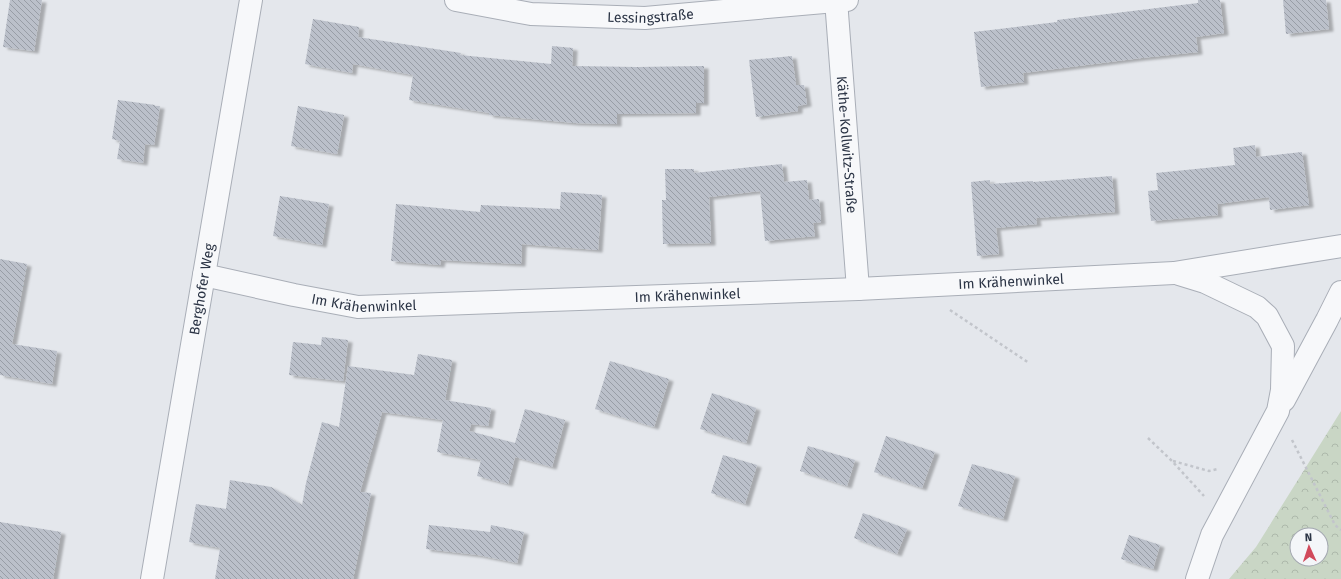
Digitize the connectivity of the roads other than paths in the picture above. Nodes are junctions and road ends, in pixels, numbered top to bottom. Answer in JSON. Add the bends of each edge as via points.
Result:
{"nodes":[{"id":1,"x":251,"y":0,"type":"edge"},
{"id":2,"x":456,"y":0,"type":"edge"},
{"id":3,"x":840,"y":0,"type":"edge"},
{"id":4,"x":1341,"y":246,"type":"edge"},
{"id":5,"x":1174,"y":273,"type":"junction"},
{"id":6,"x":204,"y":275,"type":"junction"},
{"id":7,"x":858,"y":289,"type":"junction"},
{"id":8,"x":1341,"y":292,"type":"edge"},
{"id":9,"x":1278,"y":411,"type":"junction"},
{"id":10,"x":152,"y":579,"type":"edge"},
{"id":11,"x":1196,"y":579,"type":"edge"}],
"edges":[{"from":1,"to":6,"type":"street","name":"Berghofer Weg"},
{"from":2,"to":3,"type":"street","name":"Lessingstraße","via":[[531,14],[645,18]]},
{"from":3,"to":7,"type":"street","name":"Käthe-Kollwitz-Straße"},
{"from":4,"to":5,"type":"street","name":"Im Krähenwinkel"},
{"from":5,"to":7,"type":"street","name":"Im Krähenwinkel"},
{"from":5,"to":9,"type":"street","name":"Im Krähenwinkel","via":[[1205,282],[1257,307],[1267,316],[1283,346],[1282,390]]},
{"from":6,"to":7,"type":"street","name":"Im Krähenwinkel","via":[[358,307]]},
{"from":6,"to":10,"type":"street","name":"Berghofer Weg"},
{"from":8,"to":9,"type":"street"},
{"from":9,"to":11,"type":"street","name":"Im Krähenwinkel","via":[[1212,535]]}]}
